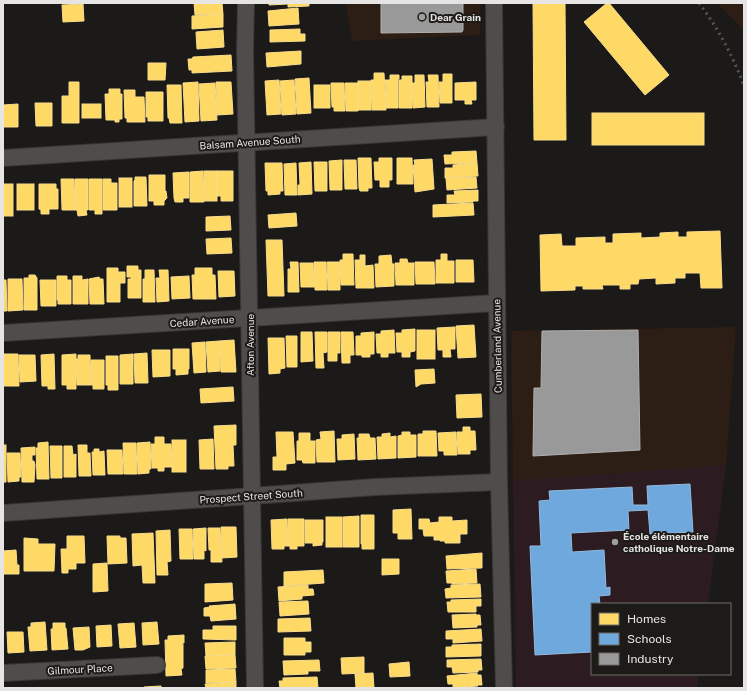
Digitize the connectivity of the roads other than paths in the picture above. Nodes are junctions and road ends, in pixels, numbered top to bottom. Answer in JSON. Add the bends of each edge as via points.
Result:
{"nodes":[{"id":1,"x":246,"y":3,"type":"edge"},
{"id":2,"x":494,"y":3,"type":"edge"},
{"id":3,"x":496,"y":127,"type":"junction"},
{"id":4,"x":247,"y":142,"type":"junction"},
{"id":5,"x":3,"y":158,"type":"edge"},
{"id":6,"x":496,"y":303,"type":"junction"},
{"id":7,"x":250,"y":318,"type":"junction"},
{"id":8,"x":3,"y":333,"type":"edge"},
{"id":9,"x":499,"y":482,"type":"junction"},
{"id":10,"x":252,"y":496,"type":"junction"},
{"id":11,"x":3,"y":513,"type":"edge"},
{"id":12,"x":157,"y":665,"type":"dead end"},
{"id":13,"x":3,"y":674,"type":"edge"},
{"id":14,"x":255,"y":688,"type":"edge"},
{"id":15,"x":504,"y":688,"type":"edge"}],
"edges":[{"from":1,"to":4,"type":"street","name":"Afton Avenue"},
{"from":2,"to":3,"type":"street","name":"Cumberland Avenue"},
{"from":3,"to":4,"type":"street","name":"Balsam Avenue South"},
{"from":3,"to":6,"type":"street","name":"Cumberland Avenue"},
{"from":4,"to":5,"type":"street","name":"Balsam Avenue South"},
{"from":4,"to":7,"type":"street","name":"Afton Avenue"},
{"from":6,"to":7,"type":"street","name":"Cedar Avenue"},
{"from":6,"to":9,"type":"street","name":"Cumberland Avenue"},
{"from":7,"to":8,"type":"street","name":"Cedar Avenue"},
{"from":7,"to":10,"type":"street","name":"Afton Avenue"},
{"from":9,"to":10,"type":"street","name":"Prospect Street South","via":[[375,487]]},
{"from":9,"to":15,"type":"street","name":"Cumberland Avenue"},
{"from":10,"to":11,"type":"street","name":"Prospect Street South"},
{"from":10,"to":14,"type":"street","name":"Afton Avenue"},
{"from":12,"to":13,"type":"street","name":"Gilmour Place"}]}
